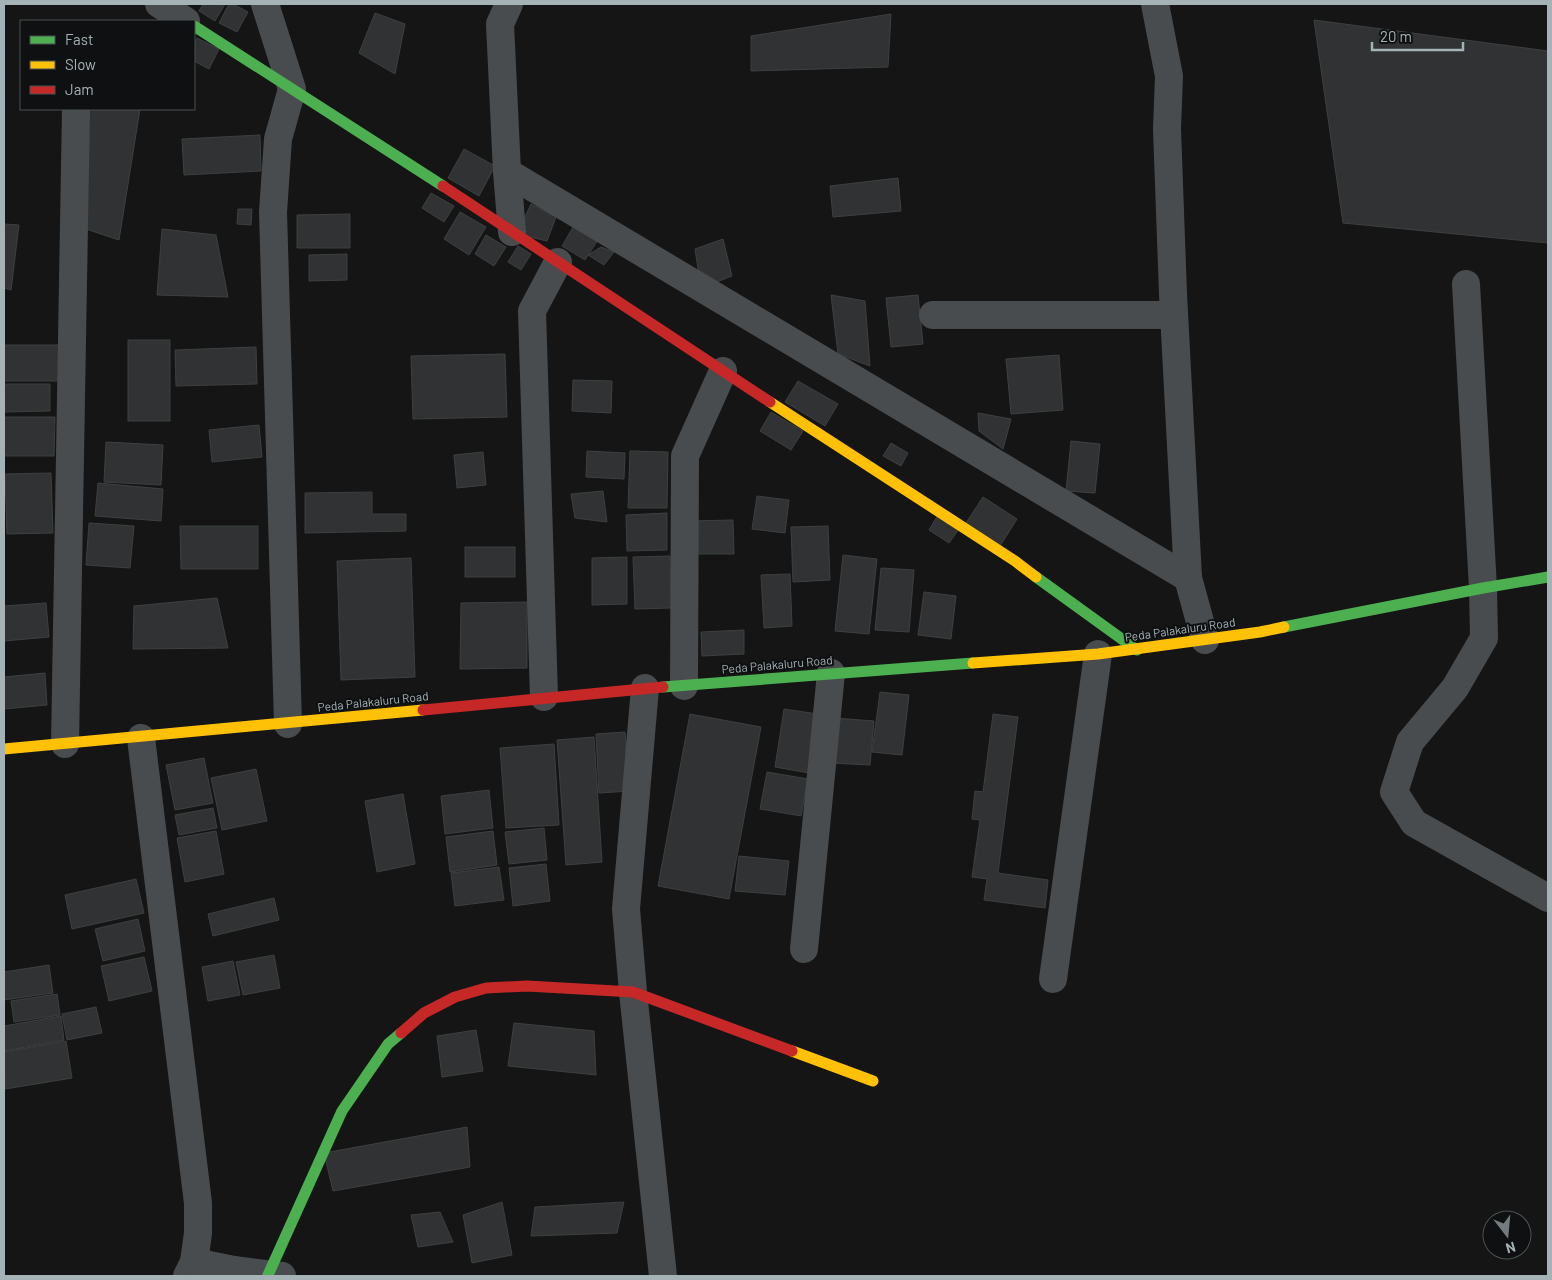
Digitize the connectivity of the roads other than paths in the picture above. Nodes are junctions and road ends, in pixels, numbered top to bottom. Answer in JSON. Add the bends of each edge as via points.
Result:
{"nodes":[{"id":1,"x":159,"y":4,"type":"edge"},
{"id":2,"x":265,"y":4,"type":"edge"},
{"id":3,"x":1155,"y":4,"type":"edge"},
{"id":4,"x":501,"y":11,"type":"edge"},
{"id":5,"x":184,"y":20,"type":"edge"},
{"id":6,"x":195,"y":27,"type":"edge"},
{"id":7,"x":292,"y":89,"type":"junction"},
{"id":8,"x":76,"y":110,"type":"edge"},
{"id":9,"x":507,"y":172,"type":"junction"},
{"id":10,"x":512,"y":232,"type":"junction"},
{"id":11,"x":558,"y":262,"type":"junction"},
{"id":12,"x":1466,"y":284,"type":"dead end"},
{"id":13,"x":933,"y":315,"type":"dead end"},
{"id":14,"x":1174,"y":315,"type":"junction"},
{"id":15,"x":723,"y":371,"type":"junction"},
{"id":16,"x":1548,"y":577,"type":"edge"},
{"id":17,"x":1188,"y":578,"type":"junction"},
{"id":18,"x":1483,"y":588,"type":"junction"},
{"id":19,"x":1205,"y":640,"type":"junction"},
{"id":20,"x":1137,"y":650,"type":"junction"},
{"id":21,"x":1098,"y":654,"type":"junction"},
{"id":22,"x":831,"y":673,"type":"junction"},
{"id":23,"x":684,"y":686,"type":"junction"},
{"id":24,"x":645,"y":688,"type":"junction"},
{"id":25,"x":544,"y":697,"type":"junction"},
{"id":26,"x":288,"y":724,"type":"junction"},
{"id":27,"x":141,"y":738,"type":"junction"},
{"id":28,"x":65,"y":744,"type":"junction"},
{"id":29,"x":4,"y":749,"type":"edge"},
{"id":30,"x":1548,"y":898,"type":"edge"},
{"id":31,"x":804,"y":949,"type":"dead end"},
{"id":32,"x":1052,"y":979,"type":"dead end"},
{"id":33,"x":633,"y":992,"type":"junction"},
{"id":34,"x":873,"y":1081,"type":"dead end"},
{"id":35,"x":191,"y":1269,"type":"edge"},
{"id":36,"x":275,"y":1275,"type":"edge"},
{"id":37,"x":663,"y":1276,"type":"edge"}],
"edges":[{"from":1,"to":5,"type":"street"},
{"from":2,"to":7,"type":"street"},
{"from":3,"to":14,"type":"street","via":[[1169,76],[1167,129]]},
{"from":4,"to":9,"type":"street"},
{"from":6,"to":7,"type":"street"},
{"from":7,"to":10,"type":"street"},
{"from":7,"to":26,"type":"street","via":[[278,139],[273,212]]},
{"from":8,"to":28,"type":"street"},
{"from":9,"to":10,"type":"street"},
{"from":9,"to":17,"type":"street"},
{"from":10,"to":11,"type":"street"},
{"from":11,"to":15,"type":"street"},
{"from":11,"to":25,"type":"street","via":[[532,311]]},
{"from":12,"to":18,"type":"street"},
{"from":13,"to":14,"type":"street"},
{"from":14,"to":17,"type":"street"},
{"from":15,"to":20,"type":"street","via":[[1015,561]]},
{"from":15,"to":23,"type":"street","via":[[685,456]]},
{"from":16,"to":18,"type":"street","name":"Peda Palakaluru Road"},
{"from":17,"to":19,"type":"street"},
{"from":18,"to":19,"type":"street","name":"Peda Palakaluru Road"},
{"from":18,"to":30,"type":"street","via":[[1484,638],[1455,688],[1410,742],[1394,792],[1414,823]]},
{"from":19,"to":20,"type":"street","name":"Peda Palakaluru Road"},
{"from":20,"to":21,"type":"street","name":"Peda Palakaluru Road"},
{"from":21,"to":22,"type":"street","name":"Peda Palakaluru Road"},
{"from":21,"to":32,"type":"street"},
{"from":22,"to":23,"type":"street","name":"Peda Palakaluru Road"},
{"from":22,"to":31,"type":"street"},
{"from":23,"to":24,"type":"street","name":"Peda Palakaluru Road"},
{"from":24,"to":25,"type":"street","name":"Peda Palakaluru Road"},
{"from":24,"to":33,"type":"street","via":[[626,909]]},
{"from":25,"to":26,"type":"street","name":"Peda Palakaluru Road"},
{"from":26,"to":27,"type":"street","name":"Peda Palakaluru Road"},
{"from":27,"to":28,"type":"street","name":"Peda Palakaluru Road"},
{"from":27,"to":35,"type":"street","via":[[198,1203],[198,1233]]},
{"from":28,"to":29,"type":"street","name":"Peda Palakaluru Road"},
{"from":33,"to":34,"type":"street"},
{"from":33,"to":36,"type":"street","via":[[527,986],[486,988],[455,997],[424,1013],[388,1044],[342,1111]]},
{"from":33,"to":37,"type":"street"},
{"from":35,"to":36,"type":"street"}]}
